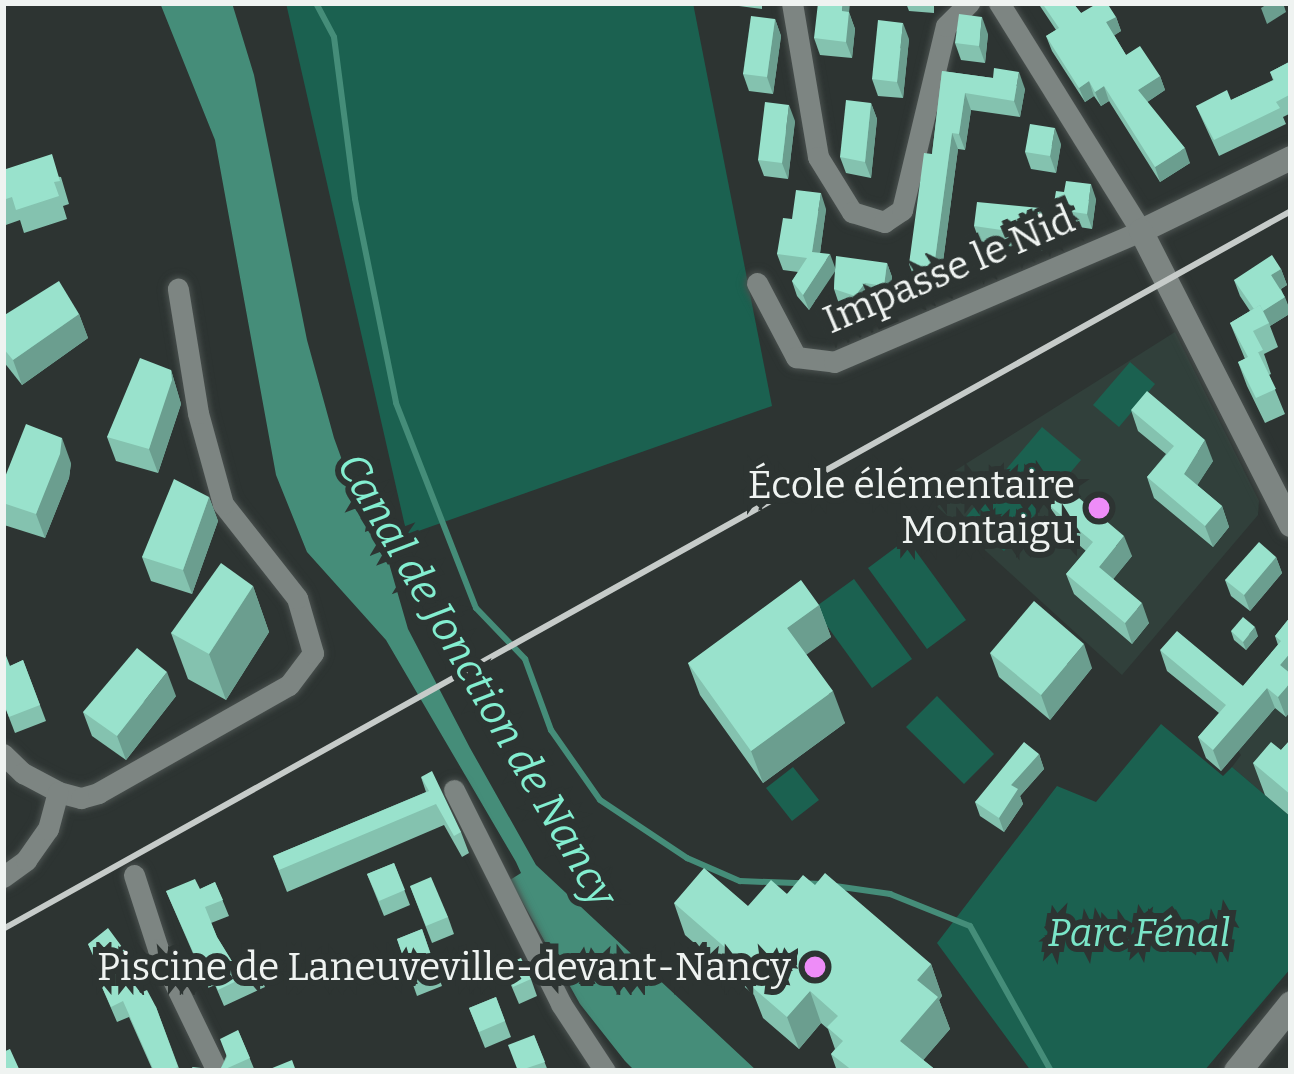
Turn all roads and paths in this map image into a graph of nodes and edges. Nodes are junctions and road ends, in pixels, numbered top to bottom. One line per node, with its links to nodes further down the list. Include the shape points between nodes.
1 (792, 3): 2 (street, via 818,157 852,212 884,222 902,210 946,26)
2 (970, 3)
3 (999, 3): 5 (street)
4 (1291, 158): 5 (street)
5 (1141, 231): 6 (street, Impasse le Nid, via 834,362 796,358); 8 (street)
6 (757, 283)
7 (178, 289): 11 (street, via 223,504 297,598 313,653 290,685 98,793)
8 (1291, 525)
9 (3, 754): 11 (street)
10 (454, 790): 16 (street, via 554,989)
11 (63, 794): 13 (street, via 26,860)
12 (134, 875): 15 (street, via 158,949)
13 (3, 877)
14 (1291, 1004): 17 (main road)
15 (217, 1071)
16 (605, 1071)
17 (1237, 1071)

